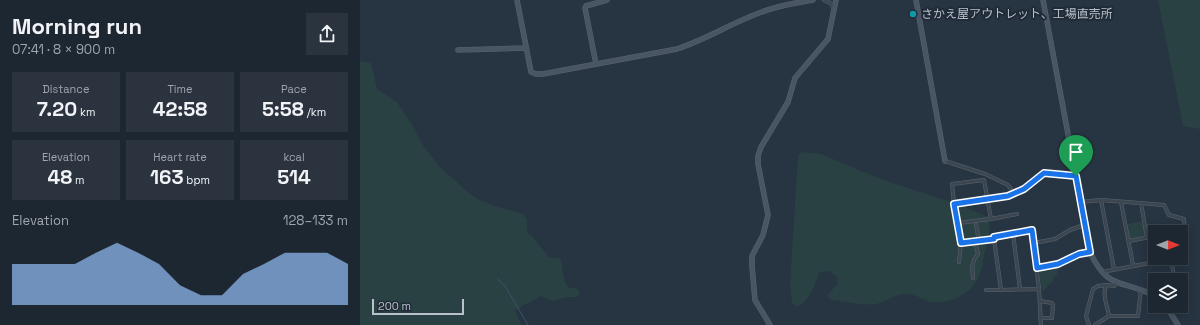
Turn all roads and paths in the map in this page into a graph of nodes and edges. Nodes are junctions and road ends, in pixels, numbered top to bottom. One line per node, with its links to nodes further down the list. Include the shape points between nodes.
1 (517, 0): 11 (street)
2 (607, 0): 13 (street, via 585,8)
3 (776, 0): 9 (street)
4 (813, 0): 9 (street)
5 (824, 0): 10 (street, via 832,4)
6 (836, 0): 10 (street)
7 (916, 0): 14 (street)
8 (1043, 0): 15 (street)
9 (778, 7): 13 (street, via 761,12 691,45)
10 (834, 15): 56 (street, via 828,39 795,78 788,102 758,156 768,215 763,235 752,256 752,266 755,300)
11 (526, 48): 12 (street); 13 (street, via 531,72 536,74)
12 (458, 50)
13 (596, 64)
14 (945, 161): 16 (street, via 985,174 1008,185)
15 (1076, 176): 16 (street, via 1044,173 1024,189); 19 (street)
16 (1014, 193): 17 (street)
17 (988, 199): 22 (street); 22 (street, via 984,180 952,184); 24 (street)
18 (1101, 200): 19 (street); 20 (street); 41 (street)
19 (1080, 202): 27 (street)
20 (1121, 202): 21 (street); 33 (street)
21 (1141, 203): 28 (street, via 1164,205 1169,215 1184,219); 30 (street)
22 (954, 204): 25 (street)
23 (1017, 214): 24 (street)
24 (991, 218): 25 (street)
25 (958, 223): 34 (street)
26 (976, 225): 32 (street)
27 (1084, 225): 35 (street, via 1055,239); 36 (street)
28 (1184, 225)
29 (1013, 233): 31 (street); 35 (street, via 1032,230); 46 (street)
30 (1147, 238): 33 (street)
31 (994, 239): 32 (street); 49 (street)
32 (977, 241): 34 (street); 43 (street, via 978,254 973,260)
33 (1129, 241): 39 (street)
34 (961, 243): 37 (street)
35 (1034, 243): 40 (street)
36 (1090, 252): 40 (street, via 1058,264); 42 (street)
37 (959, 262)
38 (1148, 262): 39 (street)
39 (1133, 265): 41 (street)
40 (1037, 268): 47 (street)
41 (1114, 269): 42 (street)
42 (1101, 272): 44 (street)
43 (973, 278)
44 (1116, 283): 45 (street, via 1114,286); 50 (street)
45 (1107, 286): 54 (street, via 1105,298); 58 (street, via 1093,289 1086,316)
46 (1020, 289): 47 (street); 49 (street)
47 (1039, 289): 52 (street)
48 (986, 290): 49 (street)
49 (1001, 290)
50 (1141, 290): 51 (street); 54 (street, via 1138,316)
51 (1147, 292)
52 (1040, 301): 55 (street); 55 (street, via 1053,305 1052,318)
53 (1170, 313): 60 (street)
54 (1109, 316): 59 (street)
55 (1040, 318): 57 (street)
56 (770, 325)
57 (1041, 325)
58 (1089, 325)
59 (1095, 325)
60 (1178, 325)

